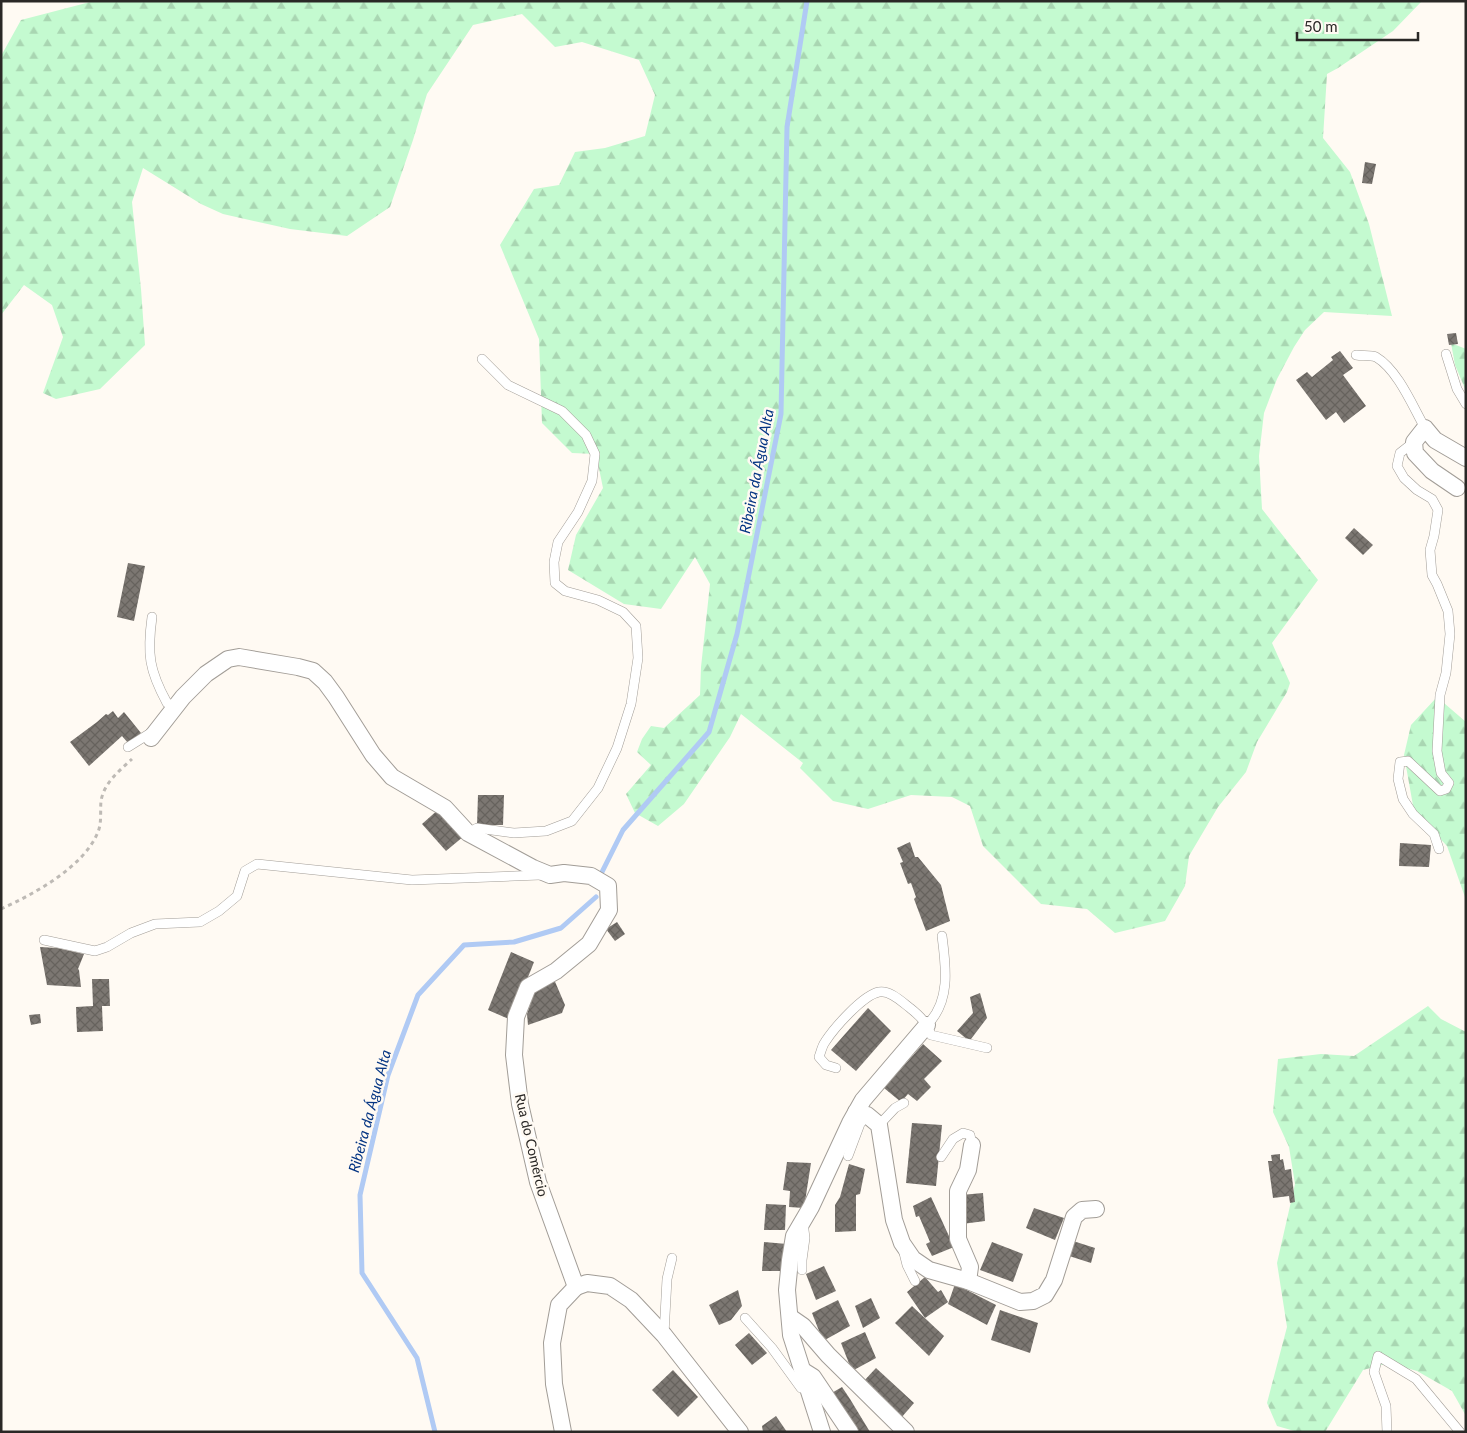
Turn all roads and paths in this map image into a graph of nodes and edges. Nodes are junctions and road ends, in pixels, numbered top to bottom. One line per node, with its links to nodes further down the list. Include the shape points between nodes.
1 (1446, 354): 4 (lane, via 1457,389)
2 (1356, 355): 5 (lane, via 1375,356 1390,370 1399,380)
3 (482, 359): 14 (lane, via 508,386 562,411 586,435 595,454 592,481 578,512 558,542 554,562 555,583 565,591 598,600 624,612 636,626 638,658 631,704 617,748 598,788 572,821 546,831 477,828)
4 (1466, 404)
5 (1425, 428): 6 (street); 7 (street, via 1435,440)
6 (1414, 442): 8 (street, via 1415,453 1432,471); 15 (lane, via 1400,454 1396,466 1417,490 1432,499 1438,510 1430,550 1432,575 1448,611 1450,634 1440,695 1437,751 1441,773 1448,783 1440,791 1408,761 1400,762 1398,779 1403,798 1413,814 1434,834)
7 (1466, 458)
8 (1461, 490)
9 (152, 617): 10 (lane, via 148,643 151,667 167,702)
10 (177, 706): 11 (street); 14 (street, via 206,674 228,659 239,657 313,671 330,689 392,777 445,808)
11 (155, 733): 12 (lane)
12 (128, 747)
13 (133, 758): 17 (path, via 107,784 101,801 99,830 91,844 60,876)
14 (468, 833): 16 (street)
15 (1439, 849)
16 (550, 875): 19 (lane, via 412,880 257,864 245,871 237,896 200,922 155,924 95,951); 35 (street, Rua do Comércio, via 591,876 608,886 609,910 589,944 556,971 528,987 516,1017 514,1055 520,1104 538,1182)
17 (1, 909)
18 (942, 936): 20 (lane, via 946,970 944,993 937,1015)
19 (44, 940)
20 (928, 1025): 21 (lane, via 931,1035); 22 (lane, via 891,994 880,992 866,999 825,1042 819,1056 826,1065); 24 (street, via 863,1100)
21 (987, 1048)
22 (836, 1068)
23 (904, 1103): 24 (lane)
24 (867, 1118): 26 (lane, via 860,1124); 29 (street, via 820,1184); 30 (street)
25 (972, 1146): 27 (lane, via 970,1135 963,1133 954,1139); 34 (street, via 968,1170 958,1191 958,1239 970,1267)
26 (848, 1156)
27 (941, 1157)
28 (1096, 1209): 34 (street, via 1082,1210 1074,1217 1054,1280 1045,1295 1033,1301 1020,1302)
29 (803, 1222): 32 (lane); 36 (street, via 794,1236 790,1260 787,1290)
30 (902, 1243): 33 (lane, via 907,1265); 34 (street, via 913,1259 929,1270)
31 (672, 1258): 38 (lane, via 667,1279)
32 (802, 1270)
33 (916, 1281)
34 (968, 1281)
35 (576, 1287): 38 (street, via 587,1283 610,1286 630,1300); 41 (street, via 559,1305 552,1343 554,1384)
36 (790, 1317): 39 (street, via 791,1335); 45 (street, via 803,1326)
37 (745, 1318): 40 (lane, via 801,1388)
38 (664, 1335): 42 (street)
39 (804, 1371): 40 (street); 44 (street, via 814,1377)
40 (809, 1389): 43 (street)
41 (563, 1432)
42 (740, 1432)
43 (822, 1432)
44 (850, 1432)
45 (906, 1432)
46 (1387, 1432): 47 (lane, via 1386,1406 1374,1372 1378,1356 1416,1379)
47 (1460, 1432)

